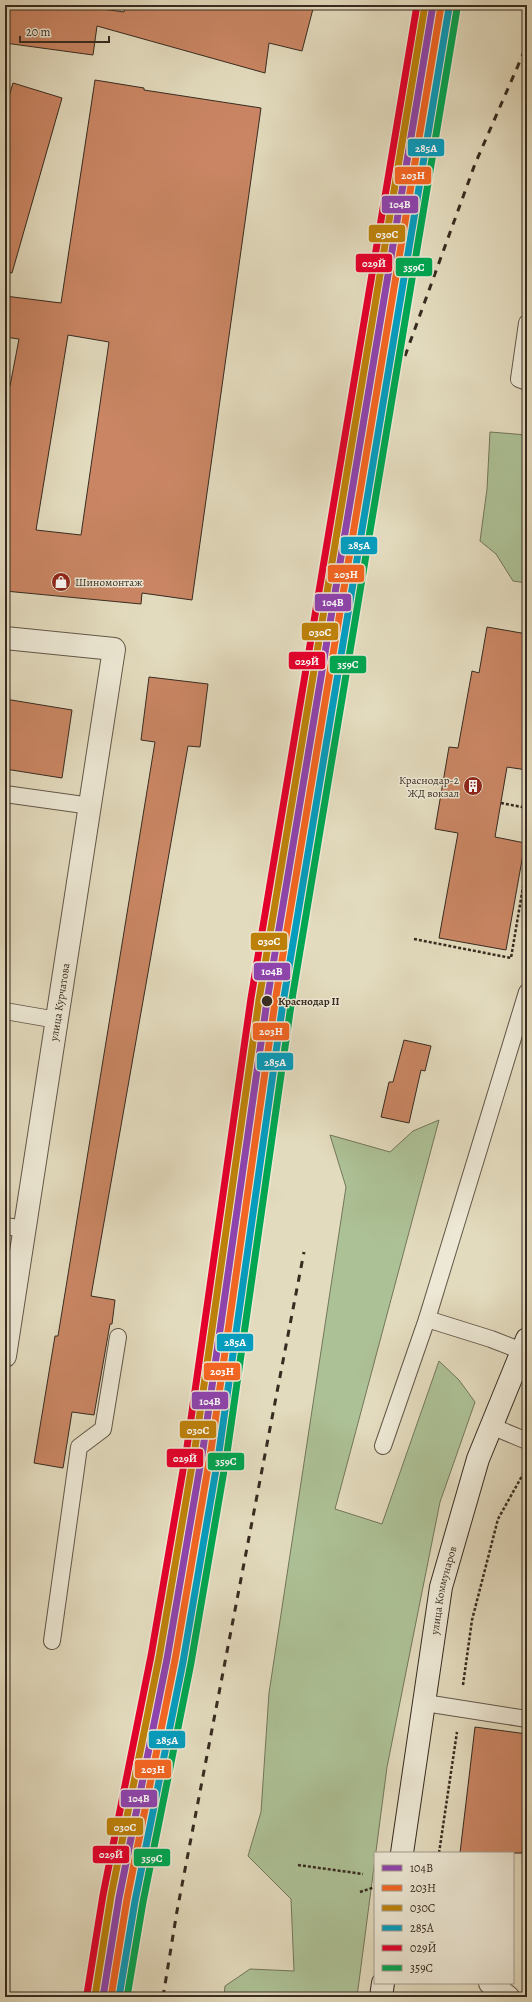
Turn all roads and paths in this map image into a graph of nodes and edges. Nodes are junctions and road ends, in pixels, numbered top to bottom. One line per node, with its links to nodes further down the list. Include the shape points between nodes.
1 (527, 323): 2 (lane, via 519,379)
2 (527, 382)
3 (5, 638): 6 (street, улица Курчатова, via 114,649)
4 (5, 794): 6 (lane)
5 (501, 803): 7 (path)
6 (91, 806): 12 (street, улица Курчатова)
7 (527, 808)
8 (527, 864): 9 (path, via 511,958)
9 (414, 939)
10 (527, 992): 14 (lane)
11 (5, 1011): 12 (lane)
12 (57, 1020): 13 (street, улица Курчатова)
13 (15, 1228): 17 (street, улица Курчатова)
14 (426, 1319): 16 (lane, via 492,1339); 20 (lane)
15 (118, 1337): 22 (lane, via 103,1429 79,1447)
16 (524, 1345): 18 (street, улица Коммунаров)
17 (5, 1356)
18 (491, 1426): 19 (lane); 23 (street, улица Коммунаров, via 478,1460 441,1587)
19 (527, 1441)
20 (383, 1446)
21 (527, 1467): 24 (path, via 498,1519 472,1620)
22 (52, 1640)
23 (425, 1703): 24 (lane); 26 (street, улица Коммунаров)
24 (460, 1708): 25 (lane); 27 (path)
25 (527, 1719)
26 (402, 1852)
27 (439, 1852)
28 (298, 1865): 29 (path)
29 (363, 1874)
30 (374, 1887): 31 (path)
31 (360, 1892)
32 (383, 1984): 34 (street)
33 (491, 1984): 35 (street)
34 (381, 1997)
35 (508, 1997)

